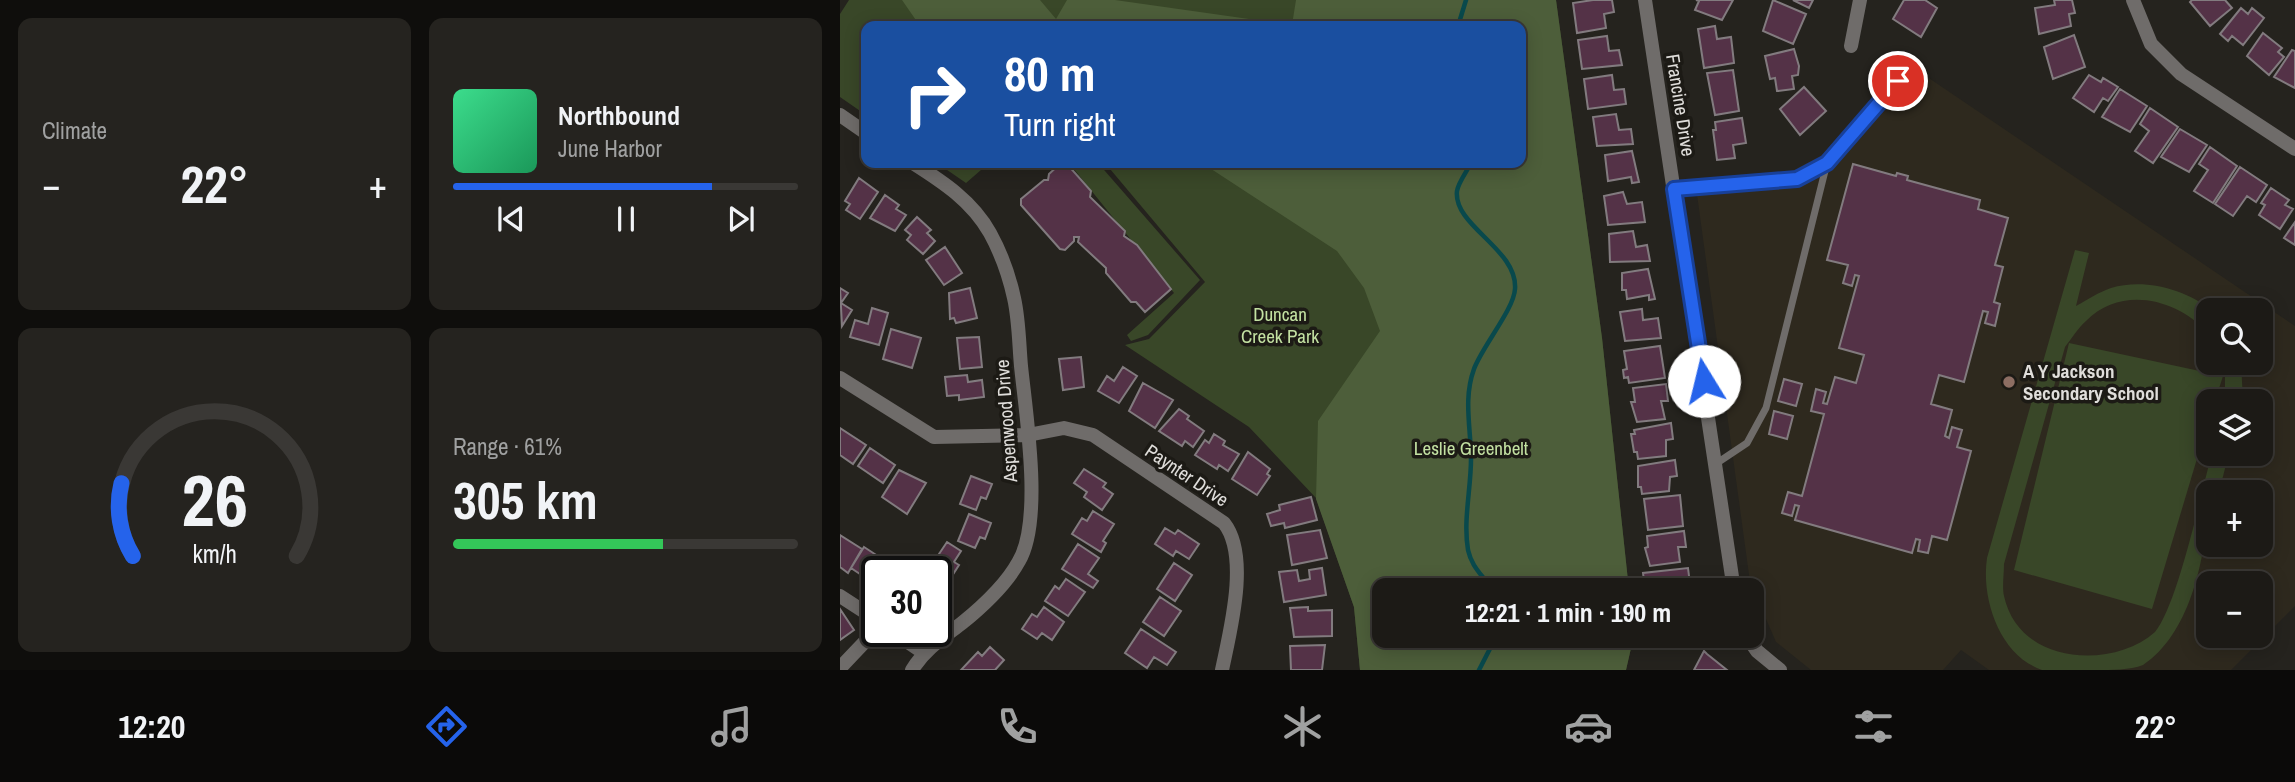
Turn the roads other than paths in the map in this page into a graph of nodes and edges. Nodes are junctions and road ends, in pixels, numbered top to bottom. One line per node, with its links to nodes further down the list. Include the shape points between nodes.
1 (1645, 0): 11 (street, Francine Drive)
2 (1860, 0): 4 (street)
3 (2133, 0): 8 (street, via 2151,44 2181,74)
4 (1851, 46)
5 (1911, 66): 9 (lane)
6 (840, 115): 7 (street)
7 (861, 130)
8 (2295, 149)
9 (1827, 163): 11 (lane, via 1797,179); 14 (lane, via 1766,408 1747,443)
10 (921, 168): 13 (street, Aspenwood Drive, via 974,209 1004,263 1015,300)
11 (1674, 189): 14 (street, Francine Drive)
12 (840, 378): 13 (street, Paynter Drive, via 934,437)
13 (1028, 435): 21 (street, Aspenwood Drive, via 1031,507 1021,559 989,599); 24 (street, Paynter Drive, via 1064,428 1093,435 1224,523 1233,534 1236,550 1233,623)
14 (1717, 463): 15 (street, Francine Drive)
15 (1732, 578)
16 (840, 596): 17 (street)
17 (861, 610)
18 (861, 645): 22 (street)
19 (915, 647): 21 (street)
20 (1755, 648): 25 (street)
21 (924, 653): 23 (street, Aspenwood Drive)
22 (840, 667)
23 (912, 670)
24 (1222, 670)
25 (1780, 670)

